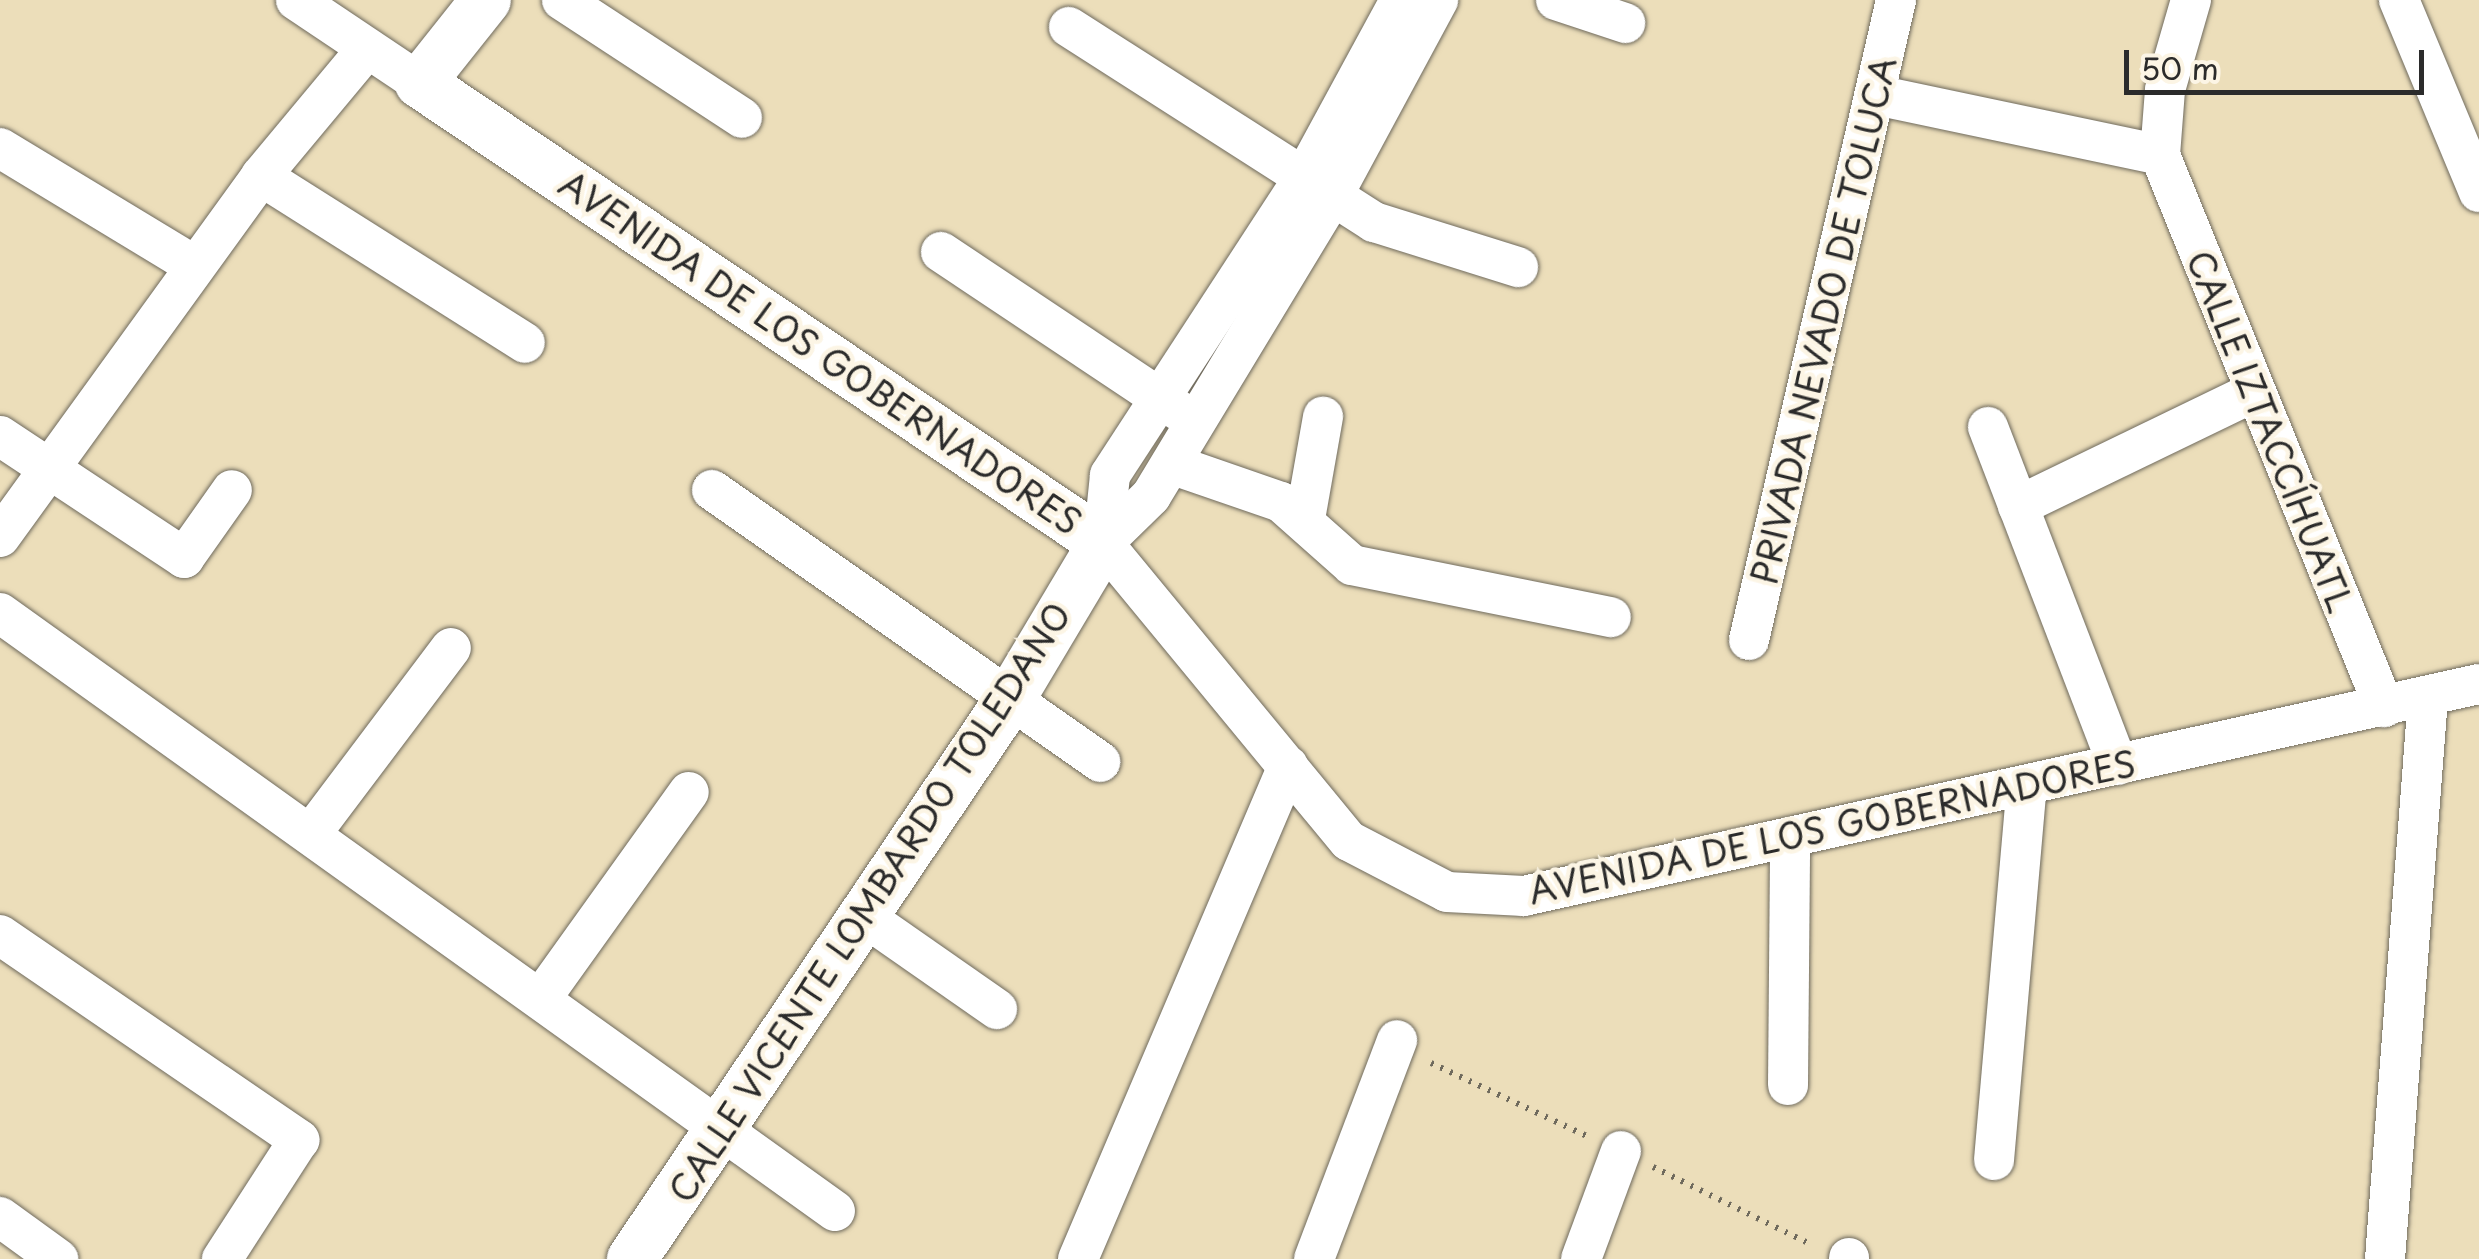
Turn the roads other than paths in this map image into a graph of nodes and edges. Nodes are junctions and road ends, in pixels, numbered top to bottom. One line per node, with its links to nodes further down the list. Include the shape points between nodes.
1 (296, 0): 12 (street, AVENIDA DE LOS GOBERNADORES)
2 (486, 0): 13 (street)
3 (562, 0): 15 (street)
4 (1400, 0): 19 (street, CALLE VICENTE LOMBARDO TOLEDANO)
5 (1438, 0): 19 (street, CALLE VICENTE LOMBARDO TOLEDANO)
6 (1556, 0): 10 (street)
7 (1896, 0): 14 (street, PRIVADA NEVADO DE TOLUCA)
8 (2190, 0): 17 (street, via 2165,90)
9 (2400, 0): 20 (street)
10 (1626, 23)
11 (1069, 27): 19 (street)
12 (368, 49): 13 (street, AVENIDA DE LOS GOBERNADORES); 18 (street)
13 (420, 83): 38 (street, AVENIDA DE LOS GOBERNADORES)
14 (1876, 95): 17 (street); 41 (street, PRIVADA NEVADO DE TOLUCA)
15 (742, 118)
16 (0, 148): 22 (street)
17 (2160, 155): 25 (street, CALLE IZTACCÍHUATL)
18 (261, 176): 22 (street); 24 (street)
19 (1317, 189): 23 (street, via 1374,222); 26 (street, CALLE VICENTE LOMBARDO TOLEDANO); 28 (street, CALLE VICENTE LOMBARDO TOLEDANO)
20 (2479, 192)
21 (942, 252): 26 (street)
22 (195, 266): 32 (street)
23 (1518, 267)
24 (525, 343)
25 (2254, 392): 35 (street); 46 (street, CALLE IZTACCÍHUATL)
26 (1158, 398): 28 (street); 38 (street, CALLE VICENTE LOMBARDO TOLEDANO, via 1110,476)
27 (1323, 417): 36 (street)
28 (1195, 420): 31 (street, CALLE VICENTE LOMBARDO TOLEDANO)
29 (1988, 427): 35 (street)
30 (0, 436): 32 (street)
31 (1171, 464): 36 (street); 38 (street, CALLE VICENTE LOMBARDO TOLEDANO)
32 (48, 471): 33 (street, via 184,558); 37 (street)
33 (232, 490)
34 (712, 490): 45 (street)
35 (2018, 506): 48 (street)
36 (1306, 519): 40 (street, via 1352,566)
37 (0, 537)
38 (1103, 543): 45 (street, CALLE VICENTE LOMBARDO TOLEDANO); 49 (street, AVENIDA DE LOS GOBERNADORES)
39 (0, 612): 52 (street)
40 (1611, 617)
41 (1749, 640)
42 (450, 648): 52 (street)
43 (2479, 684): 44 (street, AVENIDA DE LOS GOBERNADORES)
44 (2428, 697): 46 (street, AVENIDA DE LOS GOBERNADORES); 71 (street)
45 (1010, 699): 47 (street); 54 (street, CALLE VICENTE LOMBARDO TOLEDANO)
46 (2384, 707): 48 (street, AVENIDA DE LOS GOBERNADORES)
47 (1100, 762)
48 (2118, 765): 50 (street, AVENIDA DE LOS GOBERNADORES)
49 (1288, 766): 53 (street, AVENIDA DE LOS GOBERNADORES, via 1349,840 1448,892 1524,896); 68 (street)
50 (2027, 786): 53 (street, AVENIDA DE LOS GOBERNADORES); 62 (street)
51 (690, 792): 56 (street)
52 (312, 832): 56 (street)
53 (1790, 837): 59 (street)
54 (865, 918): 57 (street); 60 (street, CALLE VICENTE LOMBARDO TOLEDANO)
55 (0, 935): 66 (street, via 299,1140)
56 (542, 997): 60 (street)
57 (997, 1009)
58 (1397, 1040): 69 (street)
59 (1788, 1085)
60 (723, 1130): 63 (street); 67 (street, CALLE VICENTE LOMBARDO TOLEDANO)
61 (1621, 1151): 70 (street)
62 (1994, 1160)
63 (834, 1211)
64 (0, 1217): 65 (street)
65 (58, 1259)
66 (222, 1259)
67 (632, 1259)
68 (1078, 1259)
69 (1314, 1259)
70 (1581, 1259)
71 (2385, 1259)

